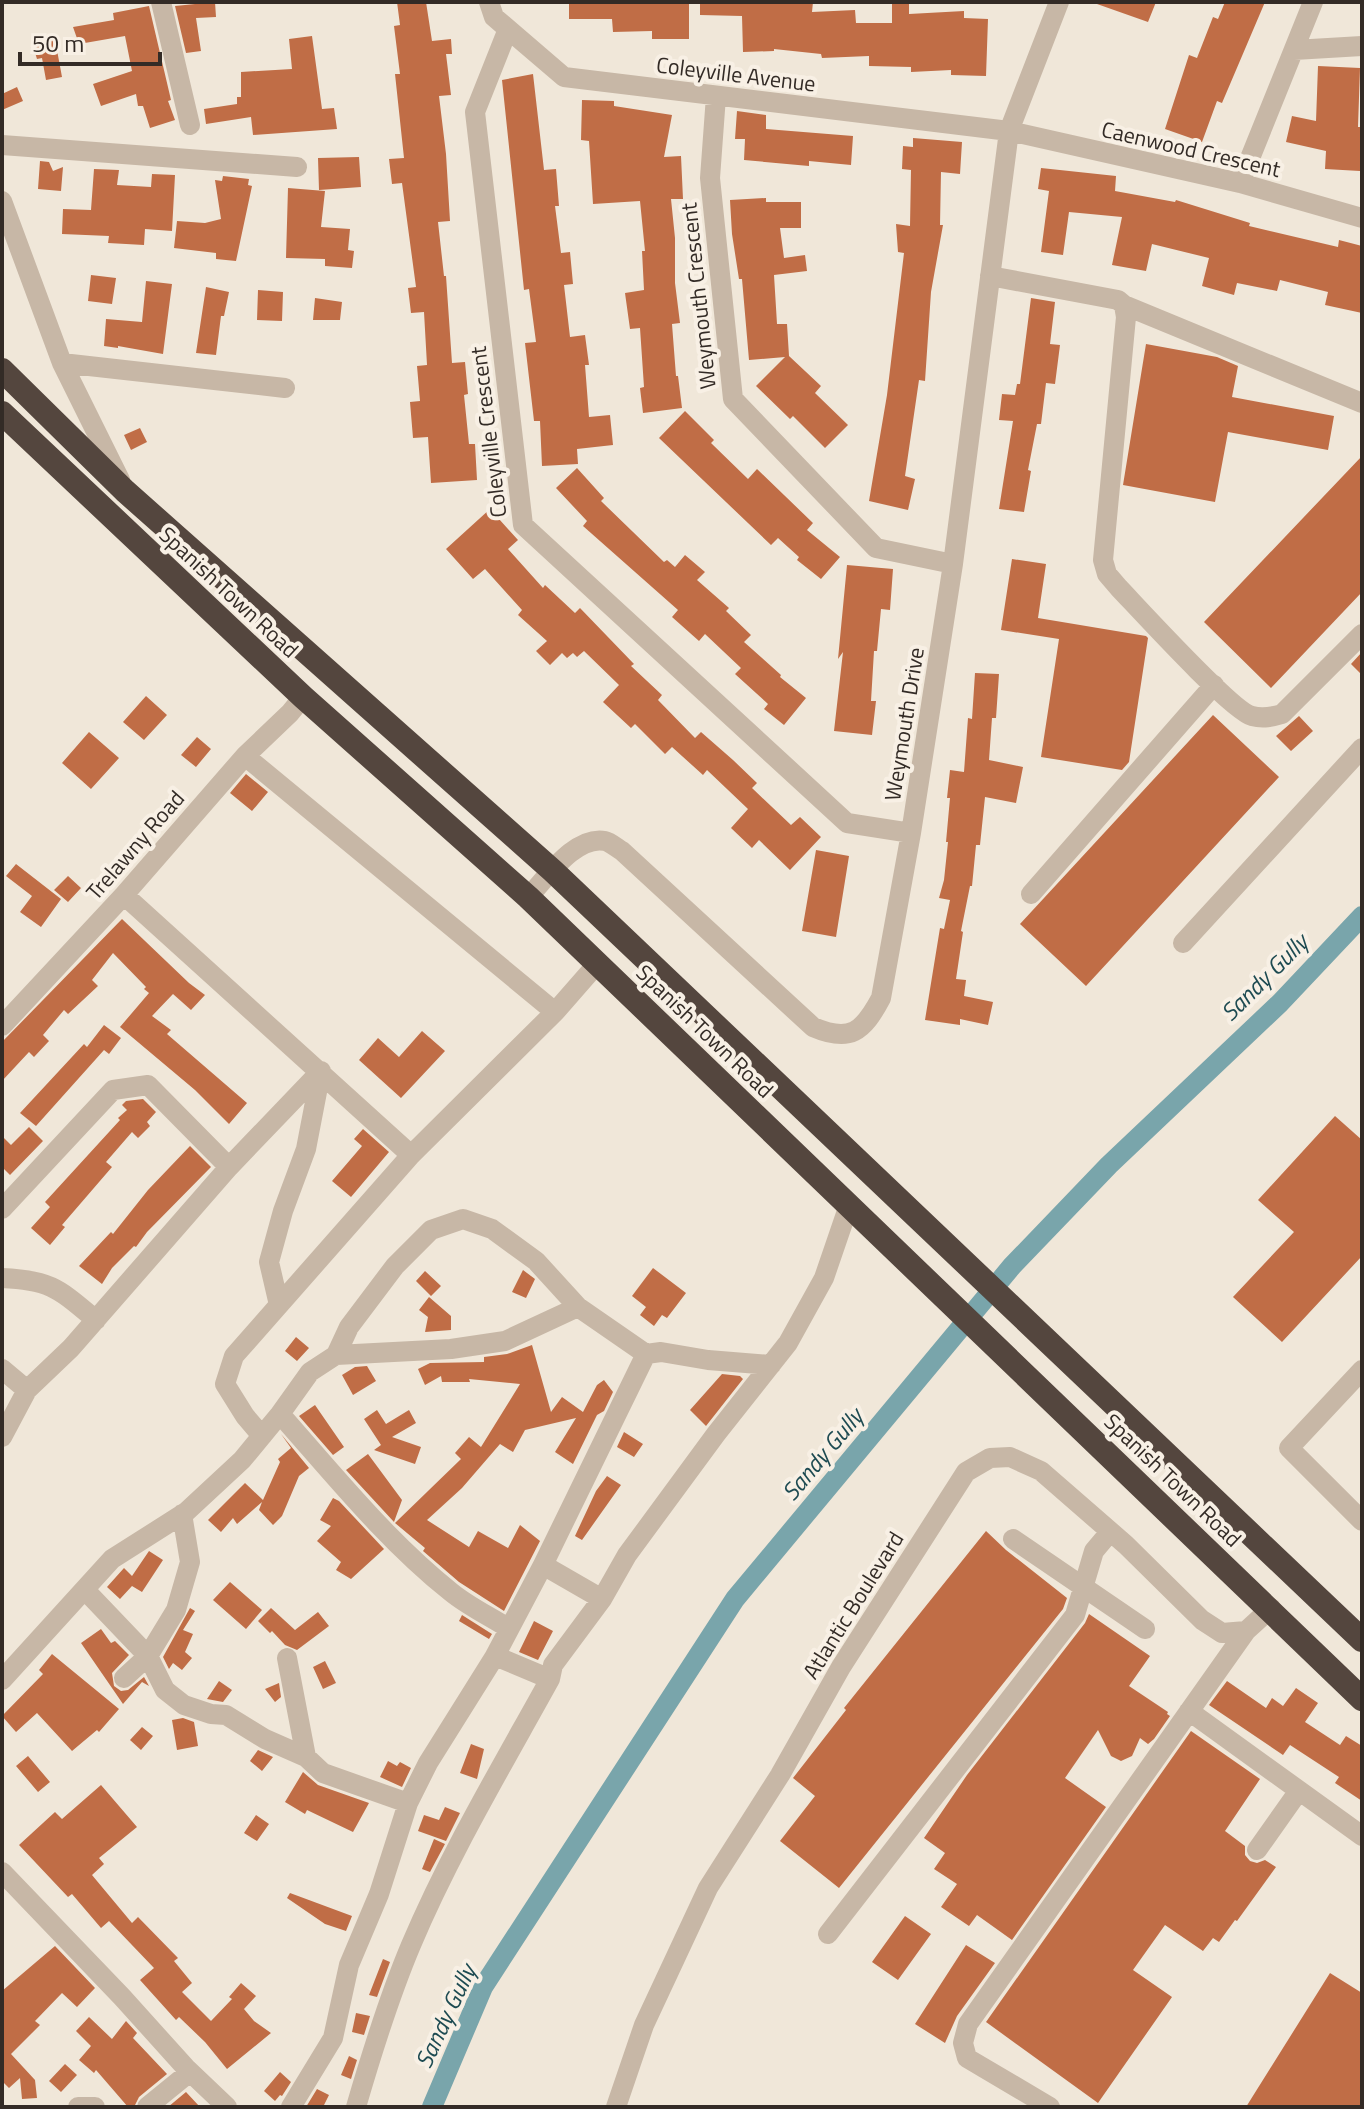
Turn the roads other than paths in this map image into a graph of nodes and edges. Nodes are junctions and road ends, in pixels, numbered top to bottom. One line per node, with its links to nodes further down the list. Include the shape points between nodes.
1 (161, 2): 9 (street)
2 (489, 2): 5 (street, Coleyville Avenue, via 494,17)
3 (1059, 2): 10 (street, Weymouth Drive)
4 (1313, 2): 7 (street)
5 (508, 29): 8 (street, Coleyville Avenue, via 564,77); 30 (street, Coleyville Crescent, via 475,112 523,525 847,823)
6 (1362, 46): 7 (street)
7 (1294, 50): 13 (street)
8 (716, 96): 10 (street, Coleyville Avenue); 24 (street, Weymouth Crescent, via 710,178 733,399 876,548)
9 (190, 125)
10 (1009, 131): 13 (street, Caenwood Crescent); 16 (street, Weymouth Drive)
11 (2, 145): 12 (street)
12 (297, 167)
13 (1240, 183): 15 (street, Caenwood Crescent)
14 (2, 201): 18 (street)
15 (1362, 218)
16 (990, 276): 17 (street); 24 (street, Weymouth Drive)
17 (1124, 305): 21 (street); 26 (street, via 1103,560 1119,588)
18 (62, 363): 20 (street); 23 (street)
19 (2, 370): 23 (highway, Spanish Town Road)
20 (285, 388)
21 (1362, 403)
22 (2, 413): 27 (highway, Spanish Town Road)
23 (125, 491): 31 (highway, Spanish Town Road)
24 (953, 564): 30 (street, Weymouth Drive)
25 (1362, 634): 26 (street, via 1282,714 1249,716)
26 (1214, 685): 32 (street)
27 (303, 697): 29 (street, Trelawny Road); 34 (highway, Spanish Town Road)
28 (1362, 748): 35 (street)
29 (245, 756): 33 (street, Trelawny Road); 37 (street)
30 (911, 833): 31 (street, Weymouth Drive, via 881,998 870,1020 852,1033 833,1035 813,1027 605,841 569,852)
31 (553, 871): 34 (street, Weymouth Drive); 70 (highway, Spanish Town Road)
32 (1031, 894)
33 (124, 895): 38 (street, Trelawny Road); 39 (street)
34 (528, 897): 36 (highway, Spanish Town Road)
35 (1183, 943)
36 (597, 964): 37 (street); 42 (highway, Spanish Town Road)
37 (555, 1012): 40 (street)
38 (2, 1026)
39 (321, 1071): 40 (street); 41 (street); 45 (street, via 306,1149 269,1262)
40 (411, 1155): 45 (street)
41 (229, 1167): 43 (street, via 148,1085 113,1090); 47 (street)
42 (849, 1205): 50 (street, via 824,1278); 66 (highway, Spanish Town Road)
43 (2, 1209)
44 (2, 1278): 47 (street, via 37,1280 64,1293)
45 (279, 1305): 56 (street, via 234,1356 225,1384)
46 (578, 1307): 48 (street); 49 (street, via 505,1341); 49 (street, via 536,1261 492,1229 463,1219 431,1230 395,1266 349,1327)
47 (96, 1320): 53 (street)
48 (646, 1354): 50 (street); 62 (street)
49 (336, 1355): 55 (street, via 310,1372)
50 (771, 1365): 65 (street, via 627,1555)
51 (2, 1369): 53 (street)
52 (1362, 1370): 59 (street, via 1289,1448)
53 (27, 1390): 54 (street); 57 (street)
54 (2, 1413)
55 (280, 1414): 56 (street); 67 (street, via 414,1560 452,1593)
56 (262, 1436): 58 (street)
57 (2, 1437)
58 (182, 1514): 64 (street, via 112,1559); 71 (street, via 190,1562 176,1610)
59 (1362, 1521)
60 (1110, 1532): 63 (street, via 1094,1551); 69 (street, Atlantic Boulevard, via 1202,1620 1222,1633); 93 (street, Atlantic Boulevard, via 1041,1471 1010,1457 990,1458 966,1472 708,1888 644,2025)
61 (1013, 1539): 63 (street)
62 (543, 1565): 65 (street); 67 (street)
63 (1083, 1585): 68 (street); 85 (street, via 1075,1615)
64 (85, 1590): 71 (street); 76 (street)
65 (602, 1599): 75 (street, via 553,1665)
66 (1271, 1608): 69 (street); 77 (highway, Spanish Town Road)
67 (508, 1628): 72 (street)
68 (1145, 1629)
69 (1246, 1631): 78 (street)
70 (1362, 1640)
71 (148, 1656): 74 (street); 79 (street, via 165,1690 184,1705 226,1715)
72 (495, 1656): 75 (street); 81 (street)
73 (287, 1658): 79 (street)
74 (124, 1678)
75 (550, 1679): 92 (street, via 468,1827 411,1945)
76 (2, 1680)
77 (1362, 1699)
78 (1189, 1711): 80 (street); 94 (street, via 968,2024 963,2043 967,2058)
79 (306, 1757): 81 (street, via 323,1773)
80 (1298, 1792): 82 (street); 83 (street)
81 (408, 1803): 91 (street, via 349,1965 333,2038)
82 (1362, 1836)
83 (1257, 1850)
84 (2, 1872): 86 (street)
85 (828, 1934)
86 (190, 2072): 89 (street); 90 (street)
87 (78, 2107): 88 (street)
88 (95, 2107)
89 (147, 2107)
90 (227, 2107)
91 (291, 2107)
92 (356, 2107)
93 (616, 2107)
94 (1050, 2107)

